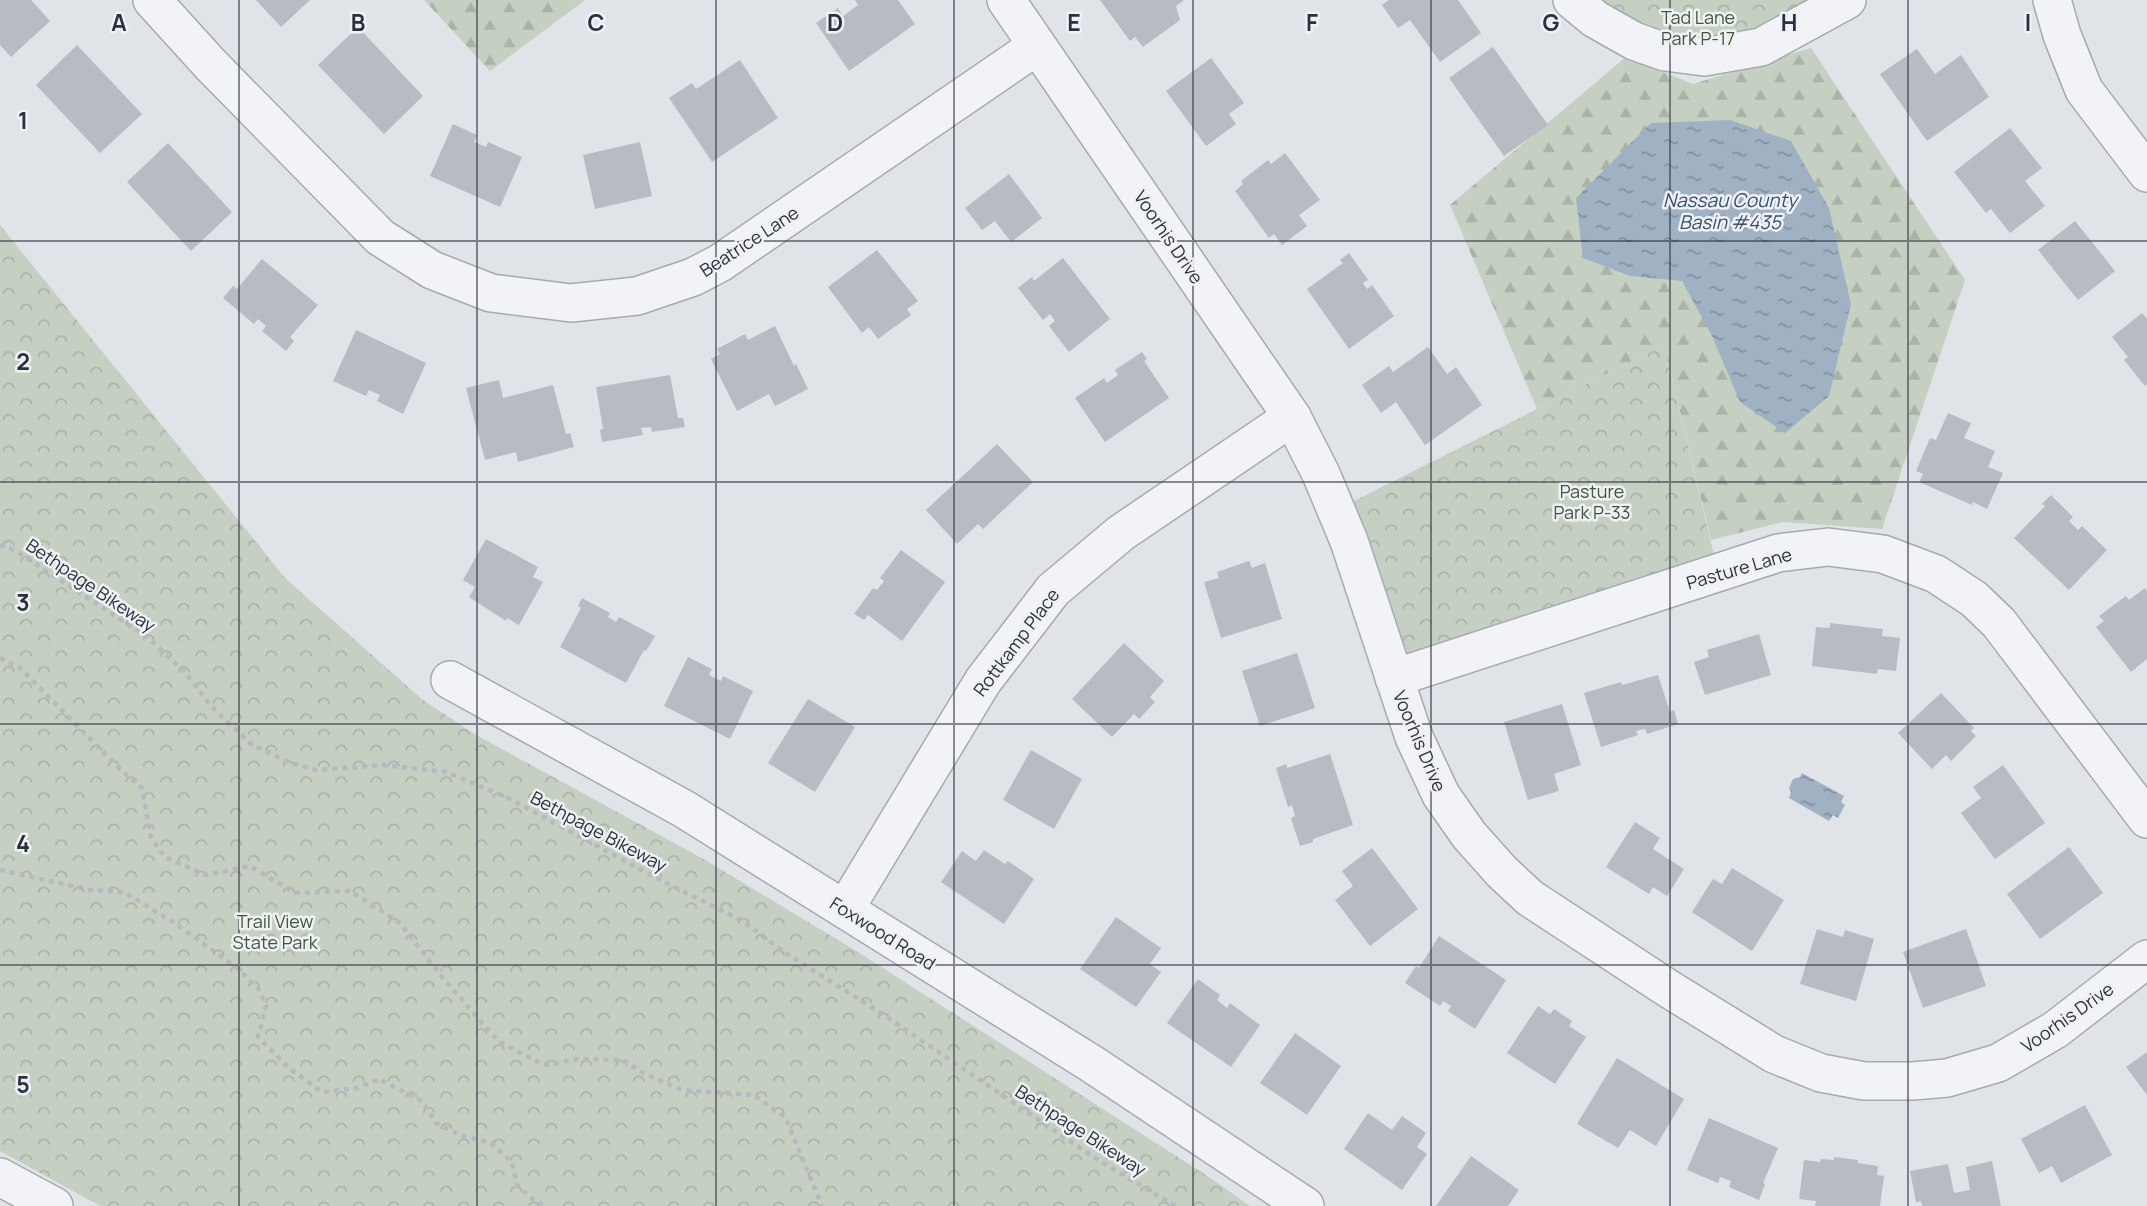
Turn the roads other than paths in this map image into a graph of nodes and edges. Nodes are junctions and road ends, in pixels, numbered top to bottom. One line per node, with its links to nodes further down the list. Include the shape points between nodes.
1 (152, 0): 6 (street, Beatrice Lane, via 380,237 432,270 491,293 571,303 637,296 693,278)
2 (1006, 0): 6 (street, Voorhis Drive)
3 (1572, 0): 4 (street, via 1634,41 1665,52 1704,57 1760,47)
4 (1847, 0)
5 (2052, 0): 7 (street, via 2084,90)
6 (1037, 46): 8 (street, Voorhis Drive)
7 (2145, 167)
8 (1292, 417): 9 (street, Voorhis Drive, via 1349,541); 12 (street, Rottkamp Place, via 1121,533 1053,590 983,681)
9 (1394, 678): 11 (street, Pasture Lane, via 1778,553 1828,547 1882,554 1936,574 1974,599 1999,623); 13 (street, Voorhis Drive, via 1441,795 1469,835 1530,898 1774,1054 1821,1073 1864,1081 1913,1081 1947,1078 1998,1063 2055,1030)
10 (450, 680): 12 (street, Foxwood Road, via 684,809)
11 (2147, 819)
12 (845, 909): 16 (street, Foxwood Road, via 1092,1064)
13 (2147, 959)
14 (0, 1177): 15 (street)
15 (54, 1206)
16 (1305, 1206)

